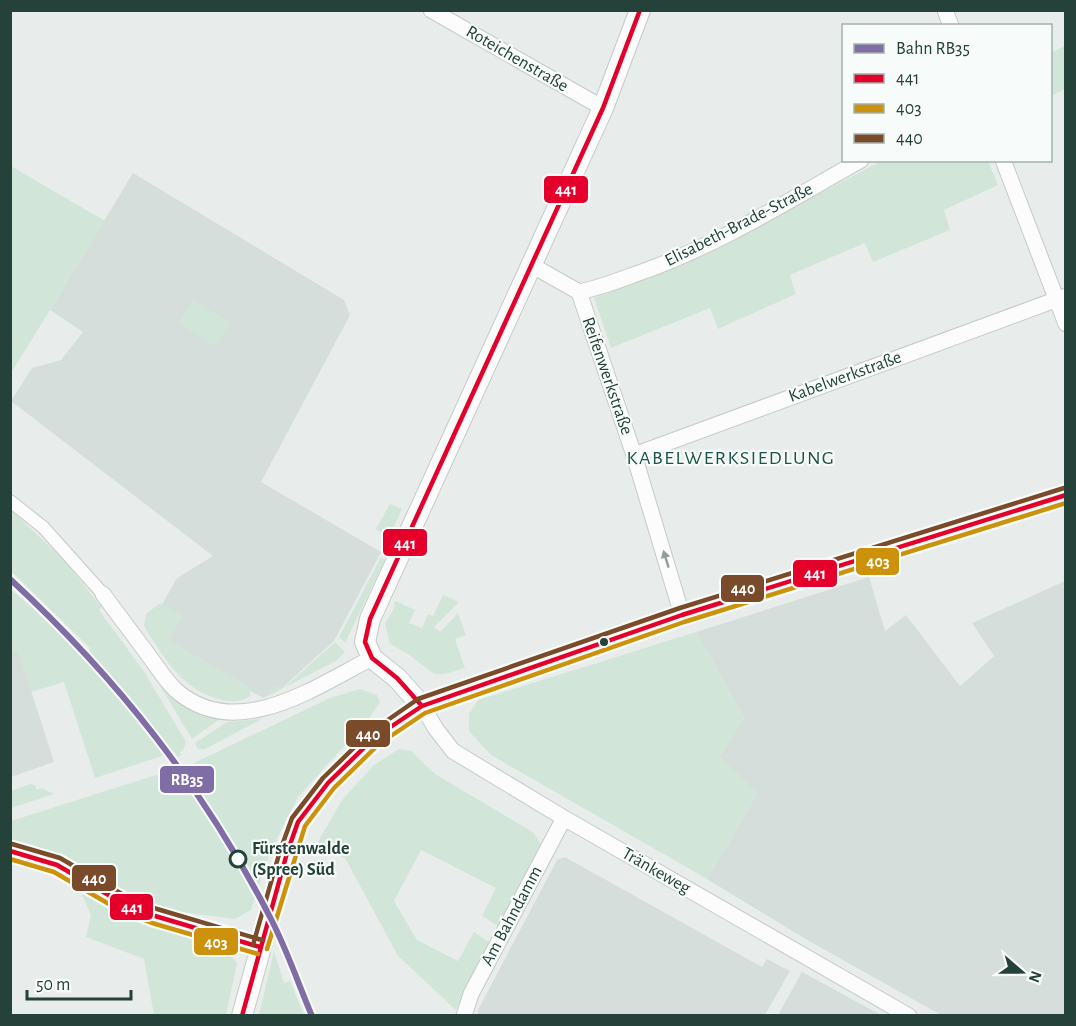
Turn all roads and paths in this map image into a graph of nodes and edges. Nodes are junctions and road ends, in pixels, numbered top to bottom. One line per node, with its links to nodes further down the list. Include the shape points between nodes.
1 (431, 10): 3 (street, Roteichenstraße)
2 (640, 10): 3 (street)
3 (603, 108): 6 (street)
4 (857, 162): 7 (street, Elisabeth-Brade-Straße, via 727,235 663,265)
5 (1004, 162): 8 (street)
6 (533, 266): 7 (street, Reifenwerkstraße); 15 (street, via 372,614 365,642)
7 (579, 292): 10 (street, Reifenwerkstraße)
8 (1061, 297): 9 (street); 10 (street, Kabelwerkstraße)
9 (1065, 324)
10 (634, 455): 14 (street, Reifenwerkstraße, one-way to 10)
11 (1065, 495): 14 (street)
12 (10, 501): 13 (street, via 43,528)
13 (103, 594): 15 (street, via 178,692 220,712 254,712 289,700)
14 (682, 615): 16 (street)
15 (372, 658): 16 (street)
16 (422, 705): 17 (street, Tränkeweg, via 453,751); 19 (street, via 374,738 328,783 298,822)
17 (564, 818): 21 (street, Am Bahndamm, via 471,994); 22 (street, Tränkeweg)
18 (10, 851): 19 (street, via 57,865 124,904 155,916)
19 (260, 947): 20 (street)
20 (242, 1016)
21 (464, 1016)
22 (909, 1016)

